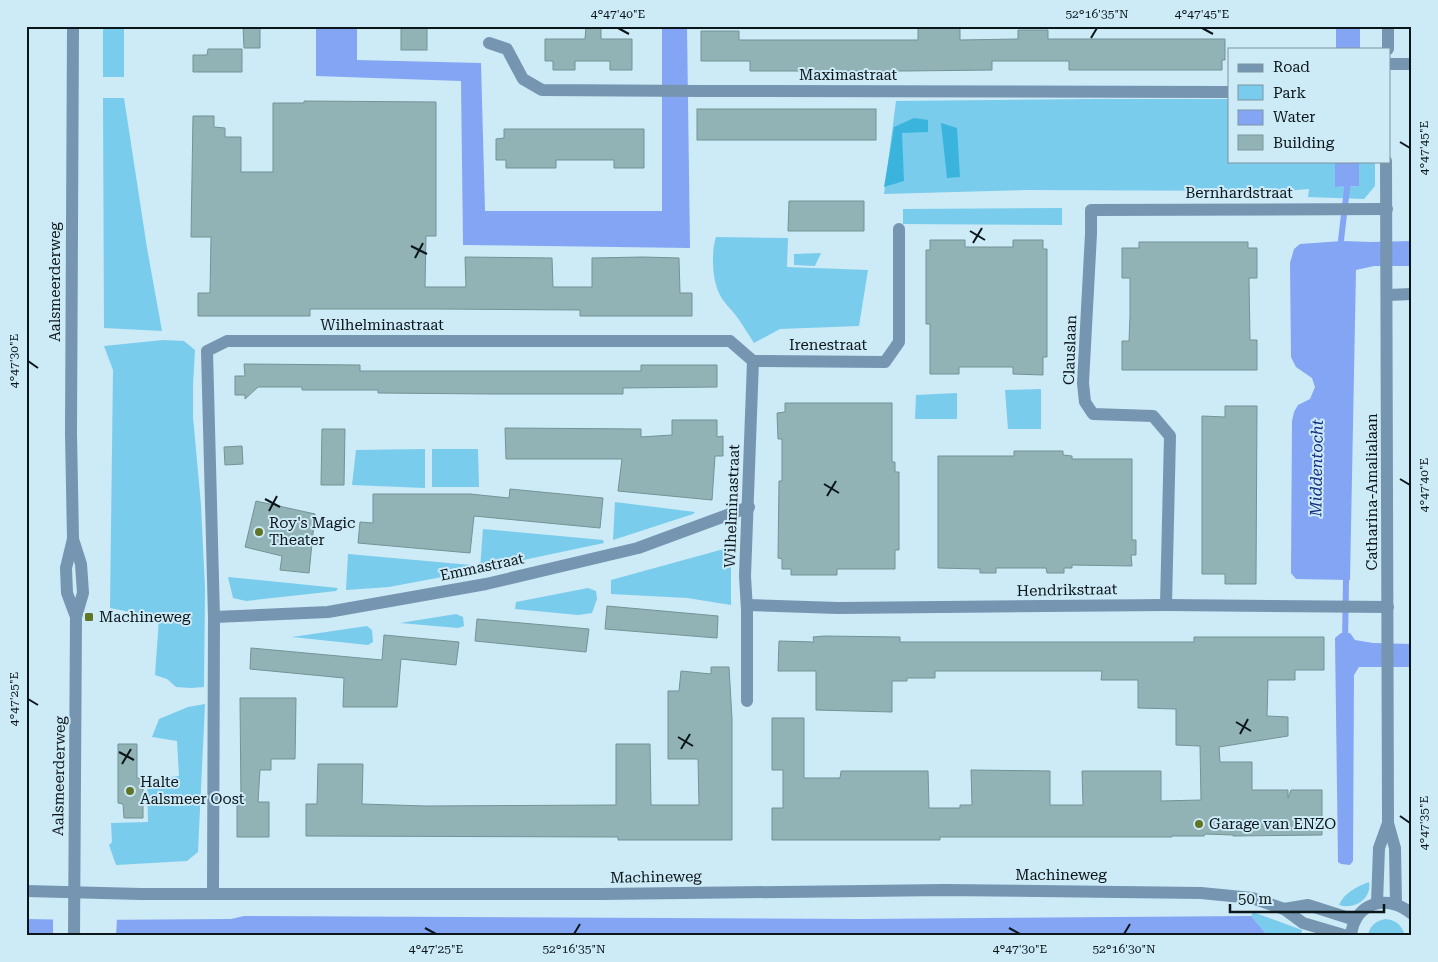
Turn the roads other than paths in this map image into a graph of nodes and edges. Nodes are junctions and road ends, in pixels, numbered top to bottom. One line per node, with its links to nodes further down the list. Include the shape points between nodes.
1 (73, 26): 23 (street, Aalsmeerderweg, via 73,539 66,568 67,593 76,617)
2 (1388, 26): 4 (street)
3 (489, 43): 7 (street, Maximastraat, via 507,49 523,79 542,90)
4 (1388, 48)
5 (1390, 64): 6 (street)
6 (1412, 64)
7 (1228, 92)
8 (1386, 162): 9 (street, Catharina-Amalialaan)
9 (1387, 209): 10 (street, Bernhardstraat); 13 (street, Catharina-Amalialaan)
10 (1091, 210): 17 (street, Clauslaan, via 1083,383 1085,402 1093,414 1152,416 1170,436)
11 (899, 229): 14 (street, Irenestraat, via 898,342 884,362)
12 (1412, 294): 13 (street)
13 (1388, 295): 18 (street, Catharina-Amalialaan)
14 (753, 361): 15 (street, Wilhelminastraat); 19 (street, Wilhelminastraat, via 730,341 227,341 207,351)
15 (749, 507): 16 (street, Wilhelminastraat, via 745,576); 19 (street, Emmastraat, via 638,548 486,584 328,612)
16 (747, 605): 17 (street, Hendrikstraat, via 838,608); 20 (street, Wilhelminastraat)
17 (1166, 605): 18 (street, Hendrikstraat)
18 (1388, 608): 21 (street, Catharina-Amalialaan)
19 (214, 617): 24 (street, Wilhelminastraat)
20 (747, 701)
21 (1388, 823): 25 (street, Catharina-Amalialaan, via 1379,848); 26 (street, Catharina-Amalialaan, via 1395,848)
22 (26, 891): 23 (street, Machineweg)
23 (74, 893): 24 (street, Machineweg); 30 (street, Aalsmeerderweg)
24 (213, 894): 27 (street, Machineweg, via 1118,891 1252,898)
25 (1376, 903): 26 (street); 29 (street)
26 (1396, 904): 28 (street)
27 (1284, 908): 29 (street, Machineweg, via 1308,905); 31 (street, Machineweg, via 1303,923)
28 (1412, 914)
29 (1355, 920): 31 (street)
30 (74, 936)
31 (1349, 936)

